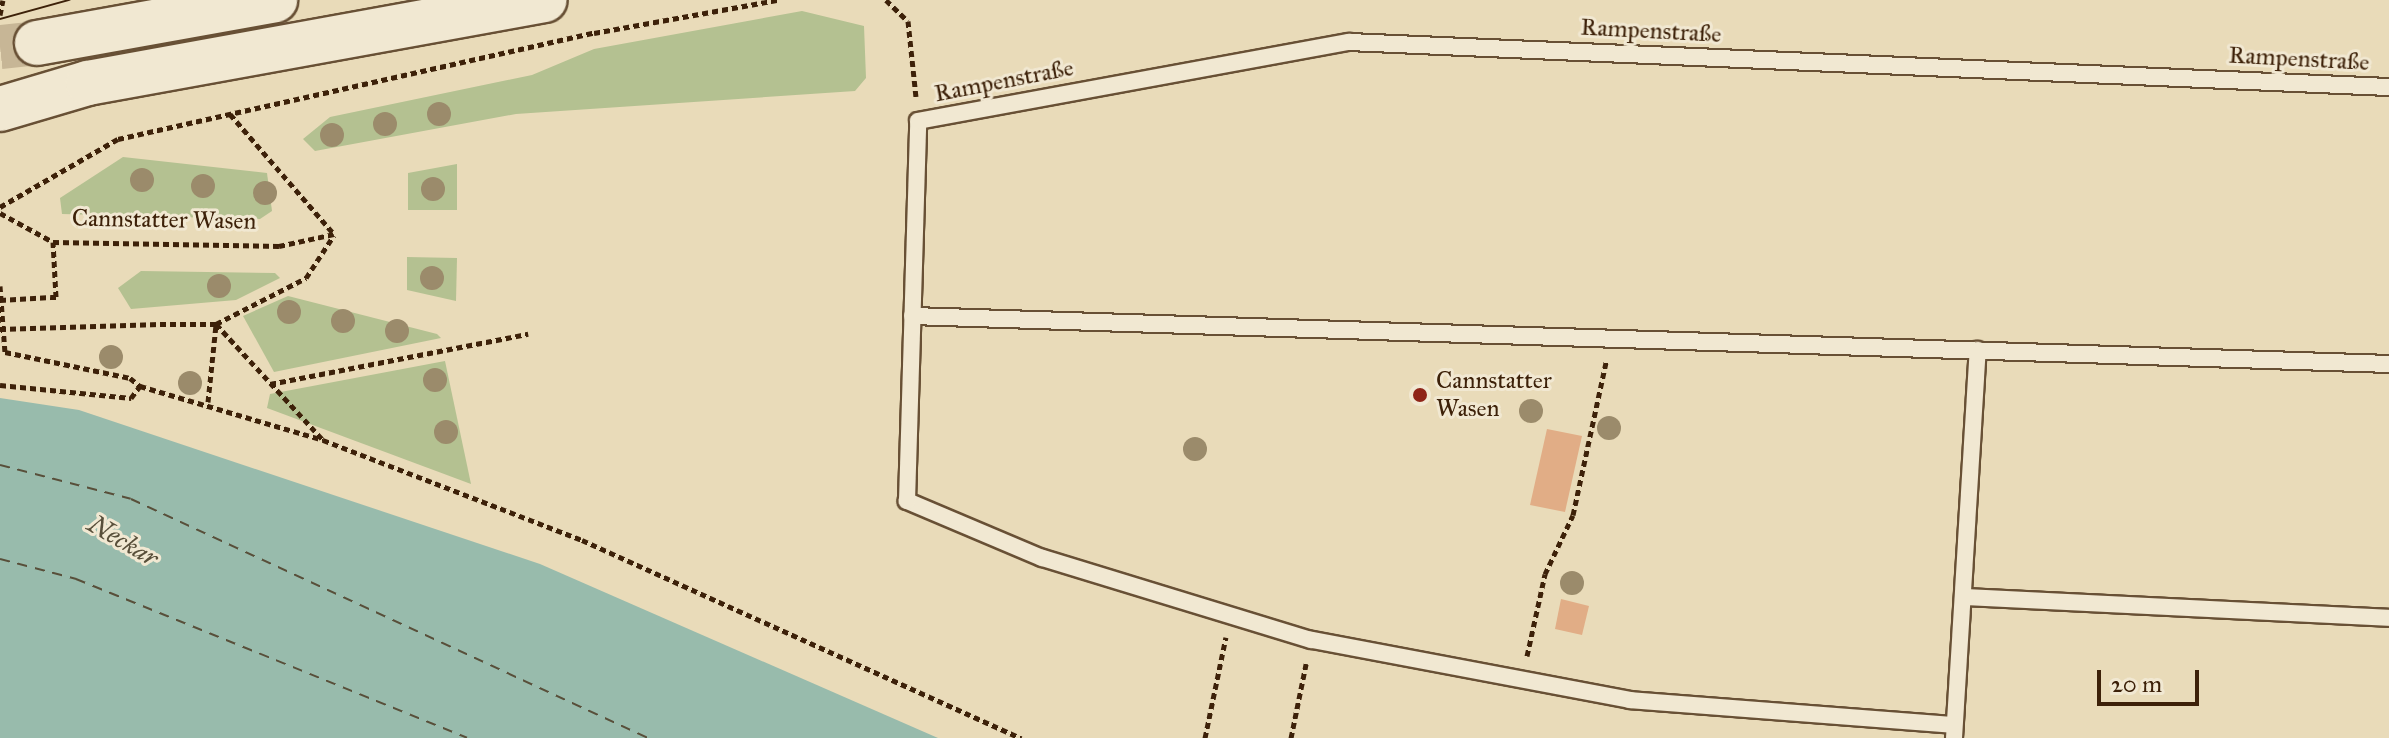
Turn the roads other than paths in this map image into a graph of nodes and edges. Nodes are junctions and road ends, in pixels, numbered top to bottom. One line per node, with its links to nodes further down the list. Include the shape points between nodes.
1 (275, 0): 3 (main road)
2 (545, 0): 5 (main road)
3 (37, 43)
4 (0, 77): 5 (main road)
5 (88, 83): 7 (main road)
6 (2389, 87): 8 (lane, Rampenstraße, via 1349,42 918,121)
7 (0, 109)
8 (912, 316): 9 (lane); 13 (lane, via 907,501 1042,558 1230,619 1521,685)
9 (1978, 350): 10 (lane); 11 (lane)
10 (2389, 364)
11 (1963, 597): 12 (lane); 13 (lane)
12 (2389, 618)
13 (1954, 732)

